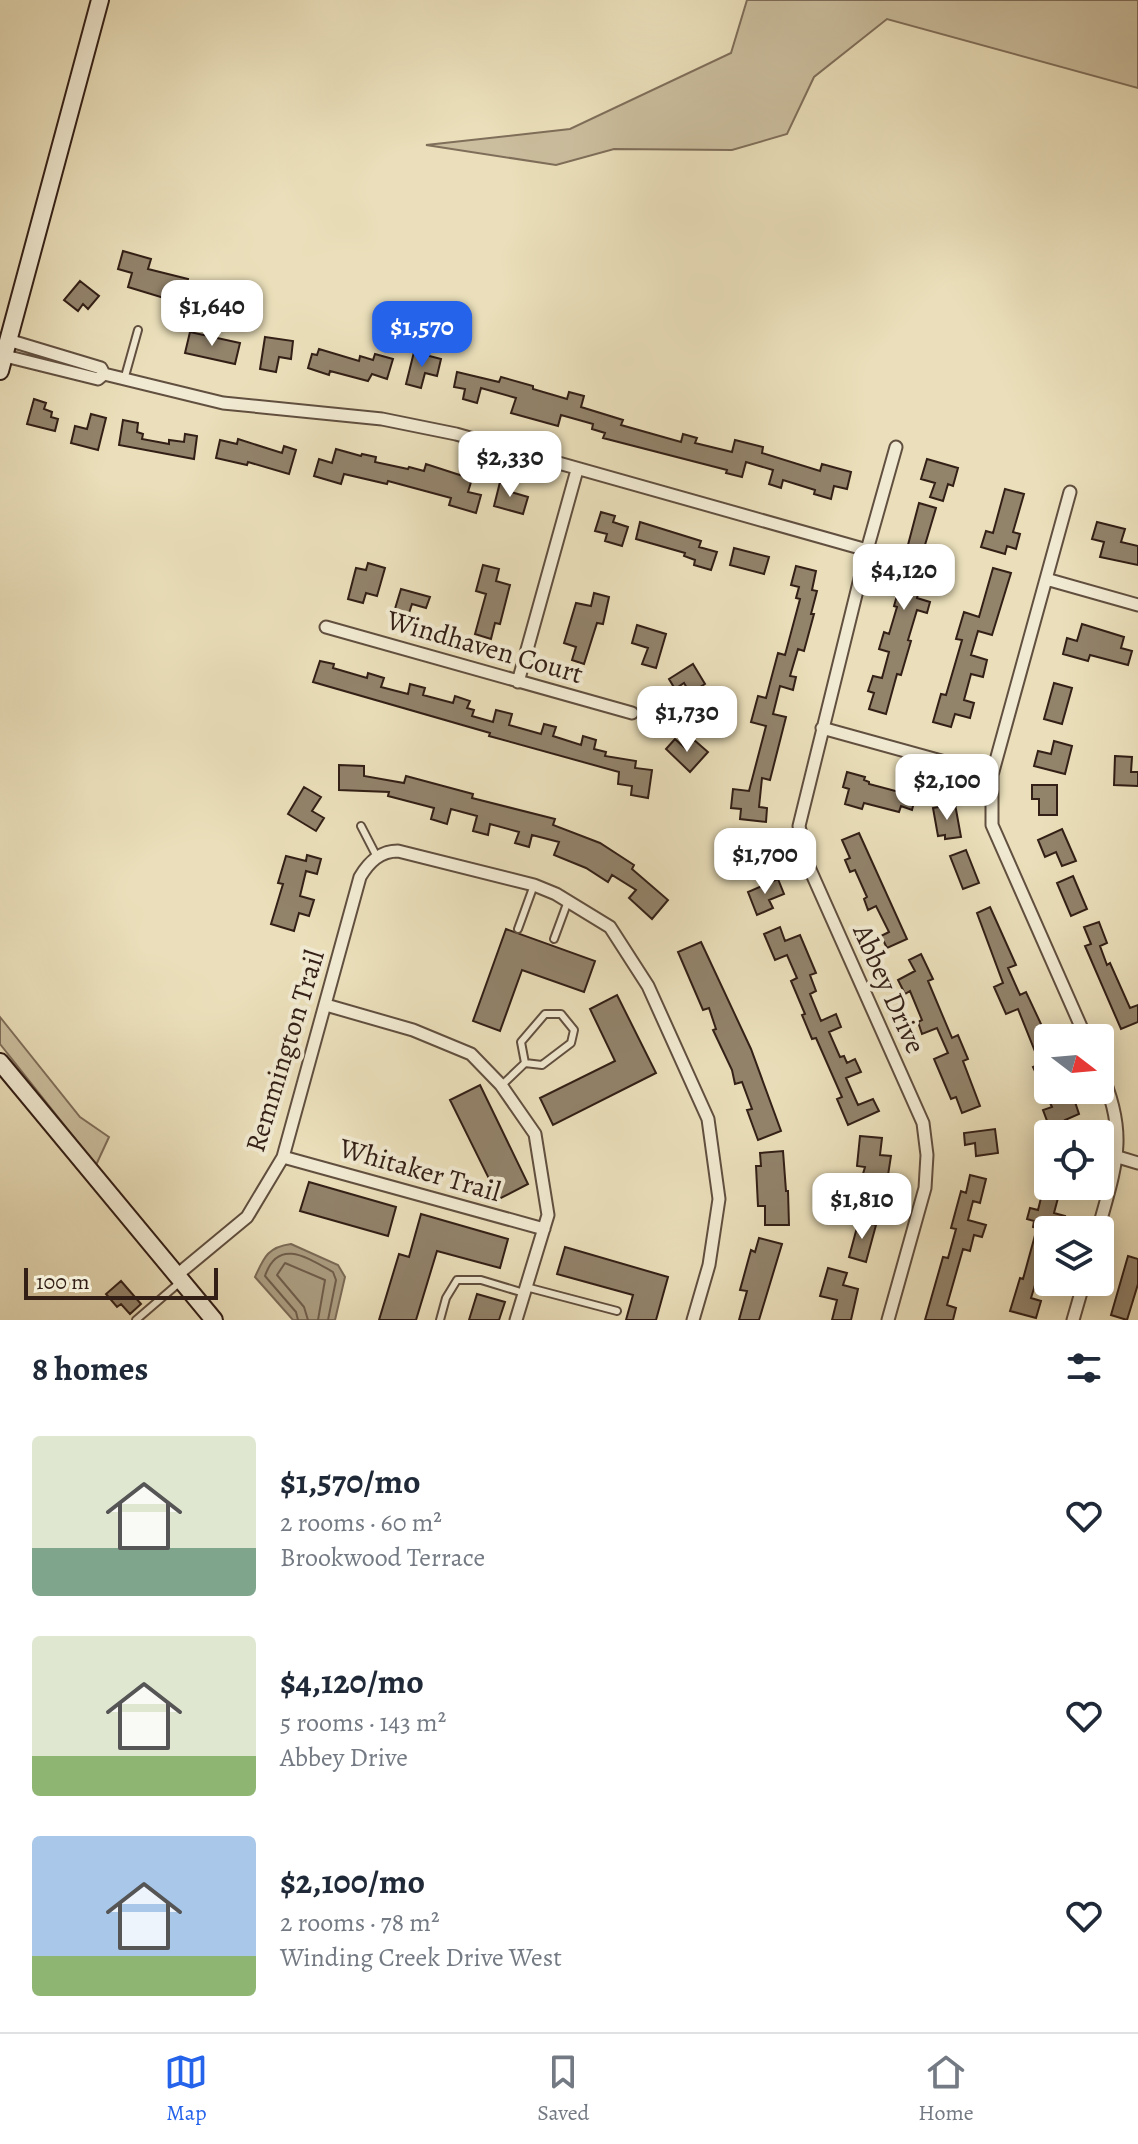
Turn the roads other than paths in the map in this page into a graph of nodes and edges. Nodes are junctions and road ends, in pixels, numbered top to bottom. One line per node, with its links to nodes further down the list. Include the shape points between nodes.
1 (100, 0): 3 (street)
2 (138, 330): 4 (lane)
3 (4, 356): 4 (street, via 98,379 104,374)
4 (124, 380): 6 (street, via 223,403 382,419 456,434)
5 (896, 447): 8 (street, Abbey Drive)
6 (577, 470): 8 (street); 12 (street)
7 (1070, 492): 9 (street)
8 (867, 550): 14 (street, Abbey Drive)
9 (1046, 579): 10 (street); 15 (street)
10 (1138, 605)
11 (326, 627): 12 (street, Windhaven Court)
12 (518, 682): 13 (street, Windhaven Court)
13 (632, 713)
14 (822, 728): 15 (street); 42 (street, Abbey Drive, via 799,826 808,865 923,1123 927,1155 925,1188)
15 (992, 775): 23 (street, via 992,825)
16 (361, 826): 17 (lane)
17 (377, 857): 18 (street, via 398,851); 22 (street, Remmington Trail, via 360,877)
18 (534, 885): 19 (street); 20 (lane)
19 (568, 901): 21 (lane); 41 (street, via 610,927 648,986 708,1119 719,1199 709,1265)
20 (518, 929)
21 (554, 939)
22 (326, 1005): 26 (street, via 413,1030 471,1054); 28 (street, Remmington Trail)
23 (1080, 1024)
24 (0, 1062): 33 (street)
25 (525, 1063): 25 (lane, via 542,1065 571,1043 574,1030 561,1014 545,1014 521,1042); 26 (lane)
26 (501, 1085): 32 (street, via 535,1134 548,1215)
27 (1112, 1104): 29 (street)
28 (283, 1157): 32 (street, Whitaker Trail); 33 (street, Remmington Trail, via 247,1217)
29 (1118, 1157): 30 (street); 31 (street)
30 (1138, 1163)
31 (1102, 1216)
32 (544, 1229): 34 (street)
33 (179, 1278): 37 (lane); 38 (street)
34 (525, 1290): 36 (lane); 39 (lane, via 457,1280); 40 (street)
35 (1080, 1296): 43 (street)
36 (617, 1311)
37 (136, 1320)
38 (214, 1320)
39 (440, 1320)
40 (516, 1320)
41 (693, 1320)
42 (888, 1320)
43 (1073, 1320)

